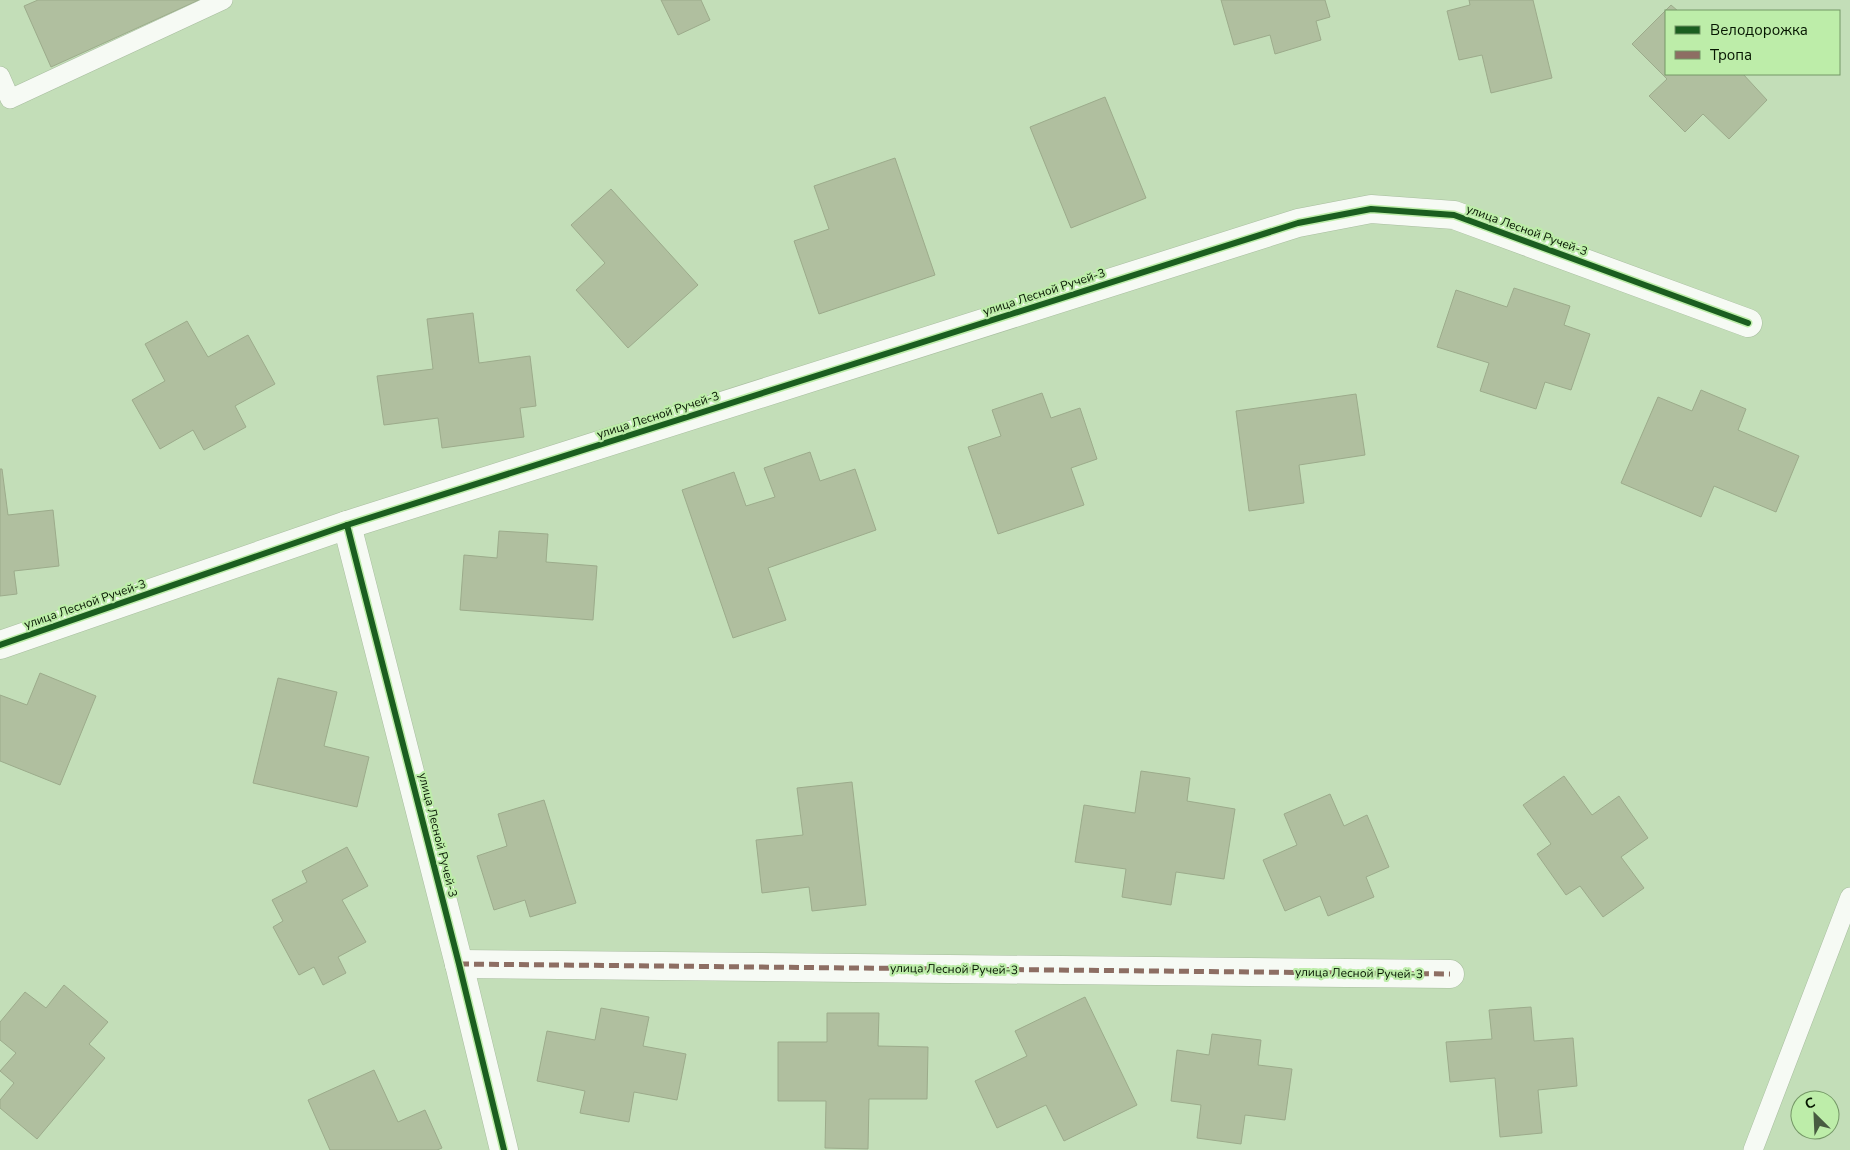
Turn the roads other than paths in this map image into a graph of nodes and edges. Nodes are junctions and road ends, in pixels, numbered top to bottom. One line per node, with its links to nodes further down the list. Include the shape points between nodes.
1 (223, 0): 2 (lane, via 10,98)
2 (0, 76)
3 (1748, 323): 4 (street, улица Лесной Ручей-3, via 1454,215 1371,209 1298,223)
4 (347, 525): 5 (street, улица Лесной Ручей-3); 7 (street, улица Лесной Ручей-3)
5 (0, 645)
6 (1850, 897): 10 (lane)
7 (459, 964): 8 (street, улица Лесной Ручей-3); 9 (street, улица Лесной Ручей-3)
8 (1450, 974)
9 (504, 1150)
10 (1753, 1150)

